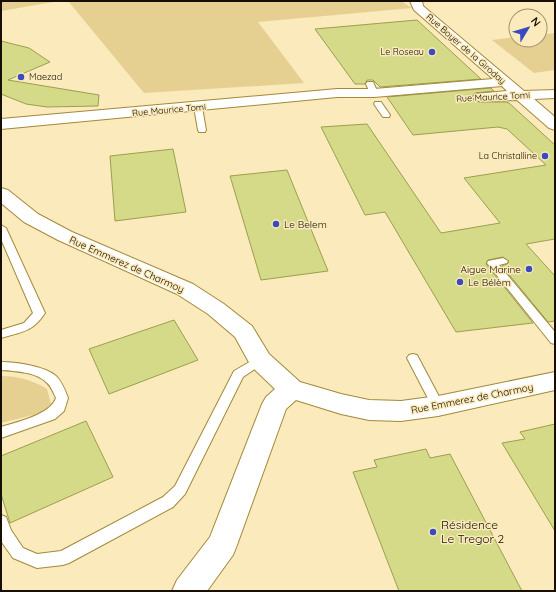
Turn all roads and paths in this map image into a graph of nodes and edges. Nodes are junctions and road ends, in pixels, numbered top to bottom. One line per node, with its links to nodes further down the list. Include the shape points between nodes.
1 (416, 1): 2 (street, Rue Boyer de la Giroday, via 418,7)
2 (503, 82): 4 (street, Rue Boyer de la Giroday); 5 (street, Rue Maurice Tomi)
3 (555, 94): 4 (street, Rue Maurice Tomi)
4 (520, 95): 5 (street, Rue Maurice Tomi); 8 (street, Rue Boyer de la Giroday)
5 (377, 99): 6 (street, Rue Maurice Tomi, via 335,90)
6 (198, 107): 7 (street, Rue Maurice Tomi); 9 (lane)
7 (1, 124)
8 (555, 125)
9 (202, 130)
10 (1, 194): 16 (street, Rue Emmerez de Charmoy, via 31,218 65,236 185,289 216,309 244,332)
11 (1, 228): 13 (lane, via 39,312 35,321 28,326)
12 (503, 261): 14 (lane, via 492,263)
13 (1, 334)
14 (555, 340)
15 (413, 358): 20 (lane)
16 (260, 360): 19 (street, Rue Emmerez de Charmoy); 22 (lane, via 238,374 180,490 168,502 63,558 50,560 37,561 18,553 4,533)
17 (1, 366): 21 (lane, via 19,368 49,377 56,384 62,398 59,407 50,415)
18 (555, 381): 20 (street, Rue Emmerez de Charmoy)
19 (291, 389): 20 (street, Rue Emmerez de Charmoy, via 369,410 401,411); 23 (street, via 275,404 222,545)
20 (438, 406)
21 (1, 433)
22 (1, 522)
23 (188, 591)

